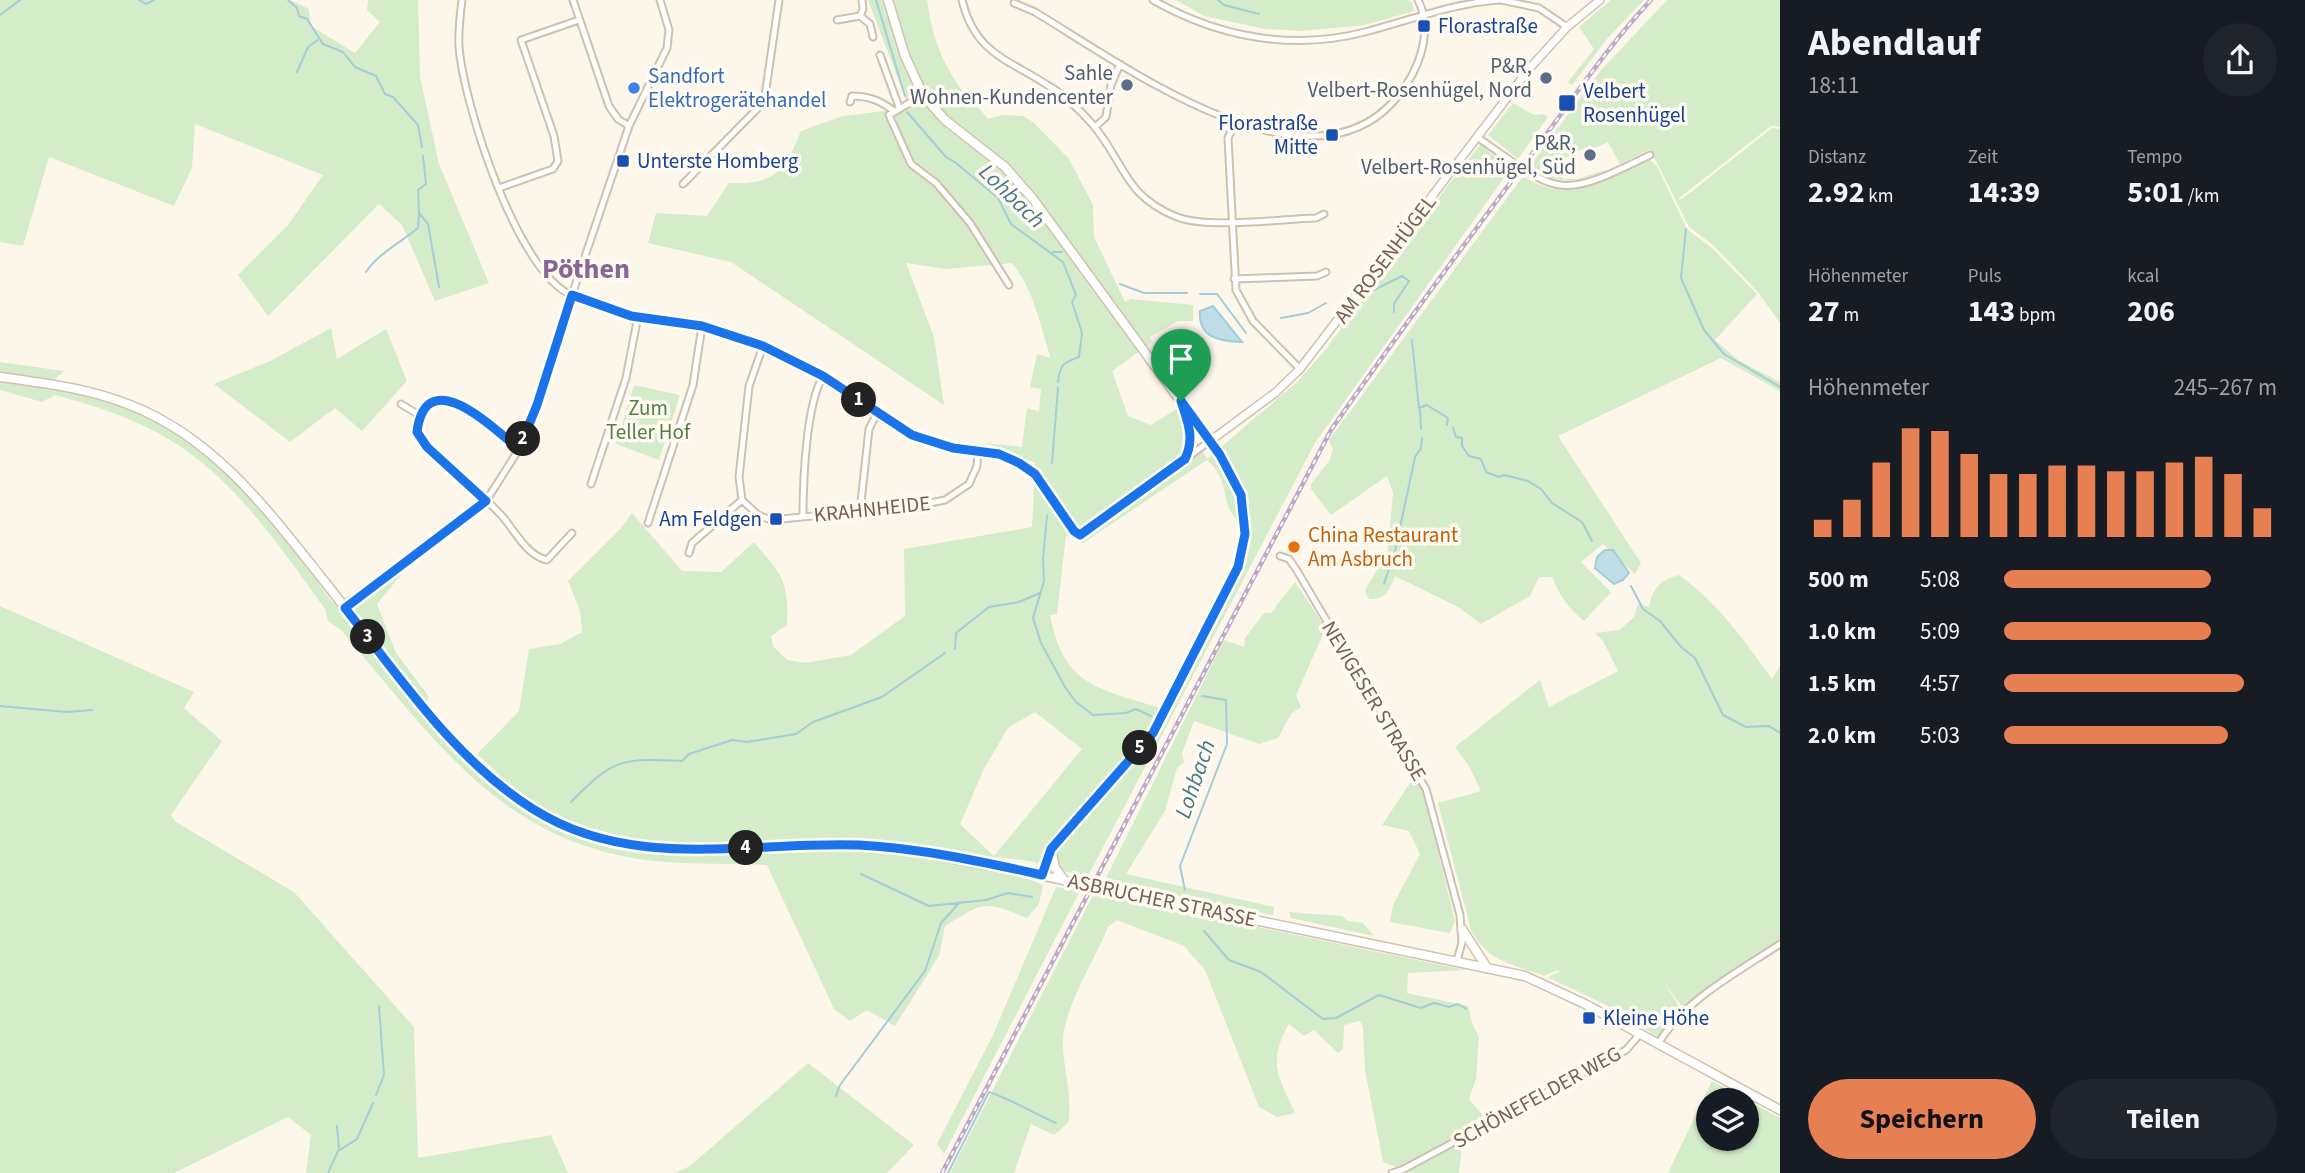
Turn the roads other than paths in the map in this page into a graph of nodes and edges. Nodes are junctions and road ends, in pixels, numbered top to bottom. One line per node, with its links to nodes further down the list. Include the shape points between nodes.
1 (462, 0): 30 (street, via 463,73 472,116)
2 (573, 0): 15 (street)
3 (660, 0): 25 (street, via 668,30 667,48)
4 (779, 0): 29 (street, via 764,102)
5 (862, 0): 14 (street)
6 (888, 0): 21 (main road)
7 (962, 0): 26 (street, via 970,23 988,48 1062,95)
8 (1153, 0): 13 (street, via 1209,27 1286,40 1342,37)
9 (1418, 0): 13 (street)
10 (1501, 0): 13 (street); 17 (street, via 1539,8)
11 (1600, 0): 17 (street, AM ROSENHÜGEL)
12 (1014, 3): 20 (street)
13 (1423, 14): 24 (street, via 1423,45 1411,78 1392,104 1357,129 1304,136 1273,133)
14 (860, 16): 16 (street); 18 (street, via 870,24)
15 (579, 20): 25 (street, via 609,106); 30 (street, via 520,40 554,136 558,162 553,169)
16 (837, 20)
17 (1567, 27): 27 (street, AM ROSENHÜGEL)
18 (873, 37)
19 (880, 55): 23 (street)
20 (1120, 64): 24 (street); 26 (street, via 1106,117)
21 (923, 95): 23 (street); 43 (main road, via 946,120 1005,167 1033,199)
22 (850, 102): 23 (street, via 852,96 863,96)
23 (897, 109): 35 (street, via 889,114 911,164 936,183 970,223)
24 (1236, 121): 32 (street, via 1228,138)
25 (629, 126): 36 (street)
26 (1095, 127): 32 (street, via 1127,180 1152,204 1181,218)
27 (1477, 137): 28 (street, via 1530,175 1563,186 1585,185); 40 (street, AM ROSENHÜGEL)
28 (1650, 155)
29 (683, 184)
30 (499, 188): 36 (street, via 548,279)
31 (1324, 214): 32 (street)
32 (1232, 221): 34 (street)
33 (1325, 272): 34 (street)
34 (1234, 279): 40 (street, via 1253,321)
35 (1009, 285)
36 (572, 295): 37 (street); 48 (street)
37 (638, 316): 38 (street); 51 (street, via 626,378)
38 (702, 326): 39 (street); 56 (street, via 693,385)
39 (763, 346): 41 (street); 52 (street, via 746,401 739,477)
40 (1300, 369): 47 (street, AM ROSENHÜGEL)
41 (823, 376): 45 (street); 55 (street, via 811,407)
42 (0, 377): 60 (main road, ASBRUCHER STRASSE, via 106,396 147,412 192,439 246,486)
43 (1181, 401): 47 (main road); 50 (street, via 1192,433)
44 (401, 404): 46 (street)
45 (877, 413): 49 (street, via 920,438); 54 (street, via 869,429)
46 (419, 415): 48 (street, via 438,400 462,405); 53 (street, via 417,432 427,447)
47 (1210, 441): 50 (street); 61 (main road, via 1241,495 1243,550 1233,581 1153,733)
48 (519, 449): 53 (street)
49 (978, 451): 50 (street, via 999,454 1035,474 1080,535); 54 (street, KRAHNHEIDE, via 974,475 955,496 915,506)
50 (1185, 459)
51 (591, 484)
52 (742, 500): 55 (street, KRAHNHEIDE, via 771,520); 58 (street, via 692,543)
53 (486, 501): 57 (street, via 536,558 547,560); 60 (street)
54 (860, 511): 55 (street, KRAHNHEIDE)
55 (803, 517)
56 (648, 523)
57 (572, 533)
58 (689, 553)
59 (1280, 556): 64 (street, NEVIGESER STRASSE, via 1296,569 1421,777)
60 (345, 608): 62 (main road, ASBRUCHER STRASSE, via 473,762 516,798 568,827 638,847 701,850 860,845)
61 (1051, 849): 62 (main road); 63 (main road)
62 (1042, 875): 63 (main road, ASBRUCHER STRASSE)
63 (1063, 880): 66 (main road, ASBRUCHER STRASSE, bridge)
64 (1462, 929): 66 (street, NEVIGESER STRASSE); 67 (main road)
65 (1780, 944): 69 (street, via 1708,992)
66 (1457, 960): 67 (main road)
67 (1486, 966): 68 (main road, via 1544,984)
68 (1640, 1034): 69 (main road); 71 (street, SCHÖNEFELDER WEG, via 1626,1049)
69 (1658, 1044): 70 (main road)
70 (1780, 1110)
71 (1392, 1173)

